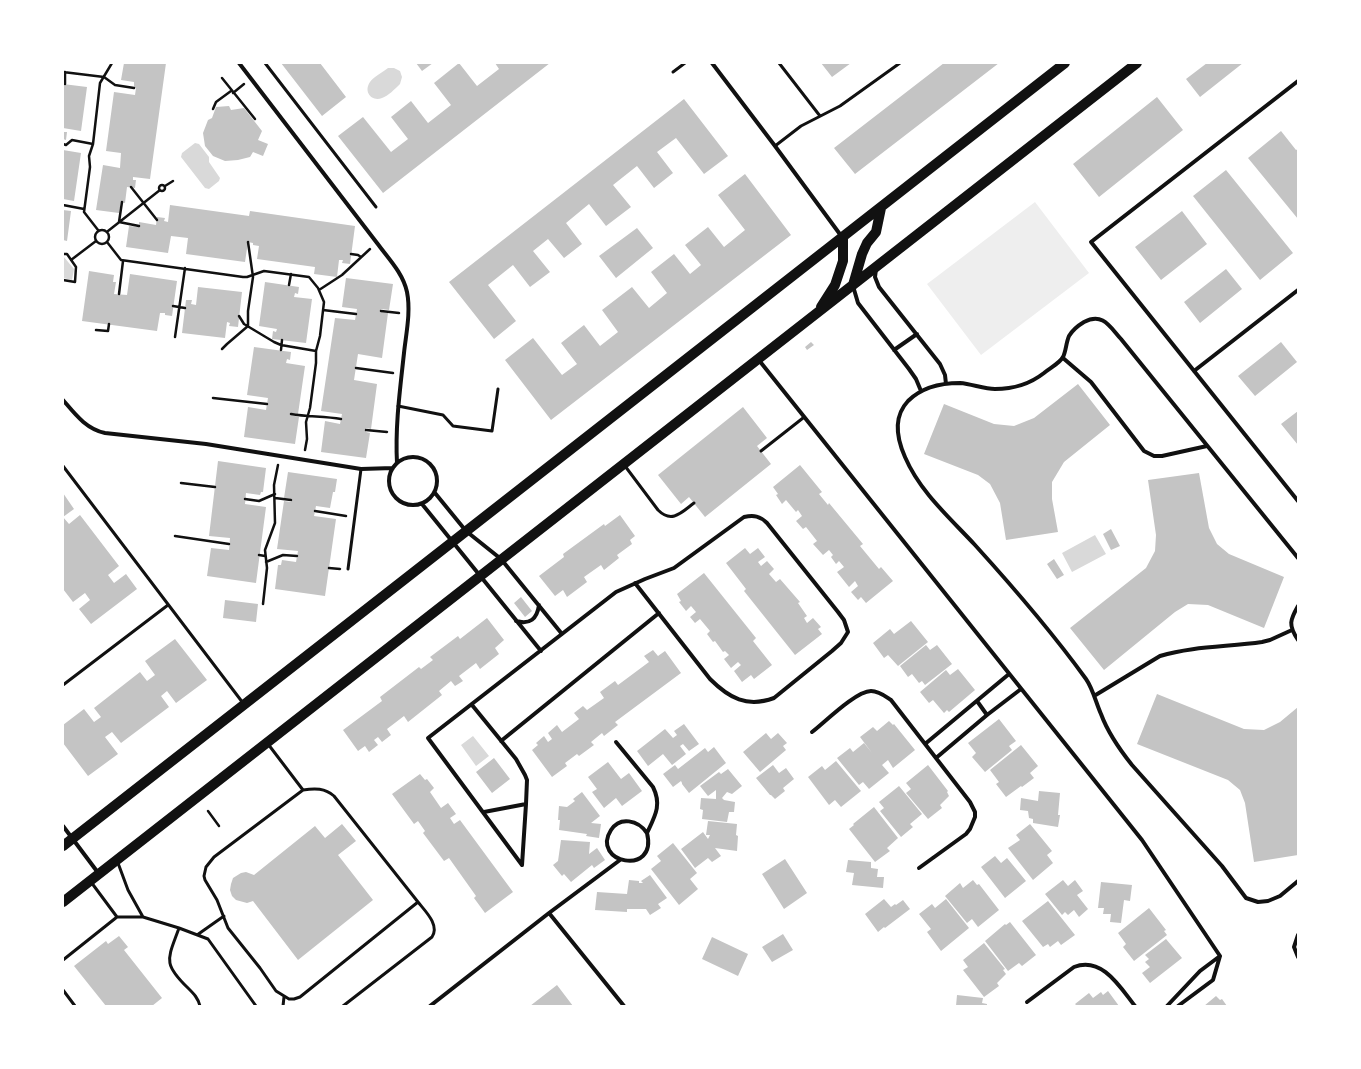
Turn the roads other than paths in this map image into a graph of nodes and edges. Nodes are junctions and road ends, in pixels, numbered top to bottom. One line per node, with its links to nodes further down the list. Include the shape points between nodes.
1 (239, 63): 29 (street, via 401,276 407,292 408,312)
2 (265, 63): 13 (lane)
3 (684, 63): 9 (lane)
4 (712, 63): 12 (street)
5 (779, 63): 11 (lane)
6 (900, 63): 11 (lane, via 840,106)
7 (1064, 63): 14 (main road)
8 (1137, 63): 16 (main road)
9 (673, 72)
10 (1298, 81): 24 (street, via 1091,242)
11 (820, 116): 12 (lane, via 801,126)
12 (775, 146): 15 (street)
13 (376, 207)
14 (881, 208): 15 (main road); 17 (main road, via 876,232 862,254)
15 (843, 238): 19 (main road, via 843,261 835,285); 42 (main road)
16 (876, 266): 17 (main road); 20 (street, via 879,286)
17 (853, 285): 19 (main road); 21 (street, via 858,303)
18 (1298, 290): 24 (street)
19 (818, 312): 23 (main road)
20 (917, 334): 21 (street); 25 (street, via 940,364)
21 (894, 350): 27 (street, via 916,379)
22 (1063, 358): 25 (street, via 1040,376 1013,388 994,389 961,383); 31 (street, via 1091,382 1144,451 1154,456 1162,456); 31 (street, via 1069,335 1075,329 1088,320 1097,318 1104,321)
23 (758, 359): 30 (street); 34 (main road)
24 (1194, 371): 39 (street)
25 (946, 384): 27 (street)
26 (498, 389): 29 (lane, via 492,431 453,426 443,415)
27 (921, 391): 61 (street, via 908,401 900,412 900,444 906,459 936,504 1032,610 1087,681)
28 (63, 400): 37 (street, via 86,425 99,432 206,444)
29 (398, 406): 33 (street)
30 (803, 418): 32 (lane); 58 (street)
31 (1207, 446): 44 (street)
32 (761, 451)
33 (397, 463): 36 (street); 38 (street, via 410,457 418,457 431,464 438,478)
34 (623, 463): 40 (lane, via 664,516 680,514); 45 (main road)
35 (63, 466): 49 (lane)
36 (393, 468): 37 (street); 41 (street, via 389,483 394,497 407,505)
37 (361, 469): 46 (lane)
38 (435, 493): 41 (street); 42 (street)
39 (1298, 501)
40 (694, 503)
41 (422, 504): 43 (street)
42 (466, 530): 43 (main road); 45 (street)
43 (452, 541): 47 (street); 63 (main road)
44 (1298, 558)
45 (501, 559): 47 (main road); 50 (street)
46 (348, 569)
47 (480, 576): 53 (street); 68 (main road)
48 (635, 583): 52 (street); 52 (street, via 674,568 744,517 755,516 764,519 844,620 848,632 832,651 774,698 766,701 740,701 720,690); 55 (street, via 616,592)
49 (168, 605): 59 (lane); 63 (lane)
50 (539, 605): 53 (street, via 536,617 529,622); 55 (street)
51 (1298, 606): 54 (street, via 1290,624)
52 (659, 614): 67 (street)
53 (516, 621): 57 (street)
54 (1292, 630): 56 (street); 61 (street, via 1262,642 1207,647 1160,656)
55 (562, 634): 57 (street)
56 (1298, 640)
57 (540, 651): 64 (street)
58 (1009, 674): 60 (street); 62 (street)
59 (63, 685)
60 (1021, 688): 65 (street); 94 (street, via 1142,840)
61 (1094, 696): 84 (street, via 1106,725 1127,759 1222,866 1246,898 1258,902 1268,901 1280,896)
62 (976, 701): 65 (street); 70 (street)
63 (244, 704): 77 (main road)
64 (472, 705): 67 (street); 74 (street, via 428,738)
65 (987, 715): 71 (street)
66 (812, 732): 70 (street, via 855,697 870,691 891,700)
67 (501, 741): 73 (street, via 516,759 527,780)
68 (267, 742): 72 (lane); 79 (main road)
69 (616, 742): 76 (street, via 656,794 655,816)
70 (925, 744): 71 (street)
71 (936, 758): 81 (street, via 963,791 973,807 975,817 966,834)
72 (303, 790): 86 (lane, via 317,788 329,791); 88 (lane, via 214,857 206,867 205,880)
73 (526, 804): 74 (street); 74 (street, via 522,865)
74 (484, 812)
75 (63, 826): 77 (street)
76 (646, 833): 80 (street, via 648,846 644,853 633,861); 80 (street, via 643,827 630,821 612,828 607,840 608,846 614,857)
77 (72, 838): 78 (main road); 82 (street)
78 (63, 846)
79 (117, 860): 82 (main road); 90 (lane, via 128,890)
80 (620, 860): 87 (street)
81 (919, 868)
82 (99, 874): 83 (main road)
83 (90, 881): 85 (main road); 89 (lane)
84 (1298, 881)
85 (63, 902)
86 (418, 902): 98 (lane, via 300,997); 104 (lane, via 433,922 434,935)
87 (549, 912): 105 (street); 106 (street)
88 (224, 916): 92 (lane); 98 (lane, via 228,928 272,986)
89 (117, 917): 90 (lane); 96 (lane)
90 (143, 917): 91 (lane)
91 (179, 928): 92 (lane); 101 (lane, via 170,953 170,964 176,977 195,995)
92 (197, 934): 102 (lane, via 208,939)
93 (1298, 935): 95 (street, via 1294,947)
94 (1220, 956): 108 (street, via 1200,971); 109 (street, via 1213,980)
95 (1298, 957)
96 (63, 960)
97 (63, 990): 100 (lane)
98 (284, 997): 103 (lane)
99 (1026, 1002): 107 (street, via 1074,967 1089,964 1101,969 1116,982)
100 (75, 1006)
101 (200, 1006)
102 (256, 1006)
103 (283, 1006)
104 (343, 1006)
105 (430, 1006)
106 (624, 1006)
107 (1135, 1006)
108 (1167, 1006)
109 (1178, 1006)

